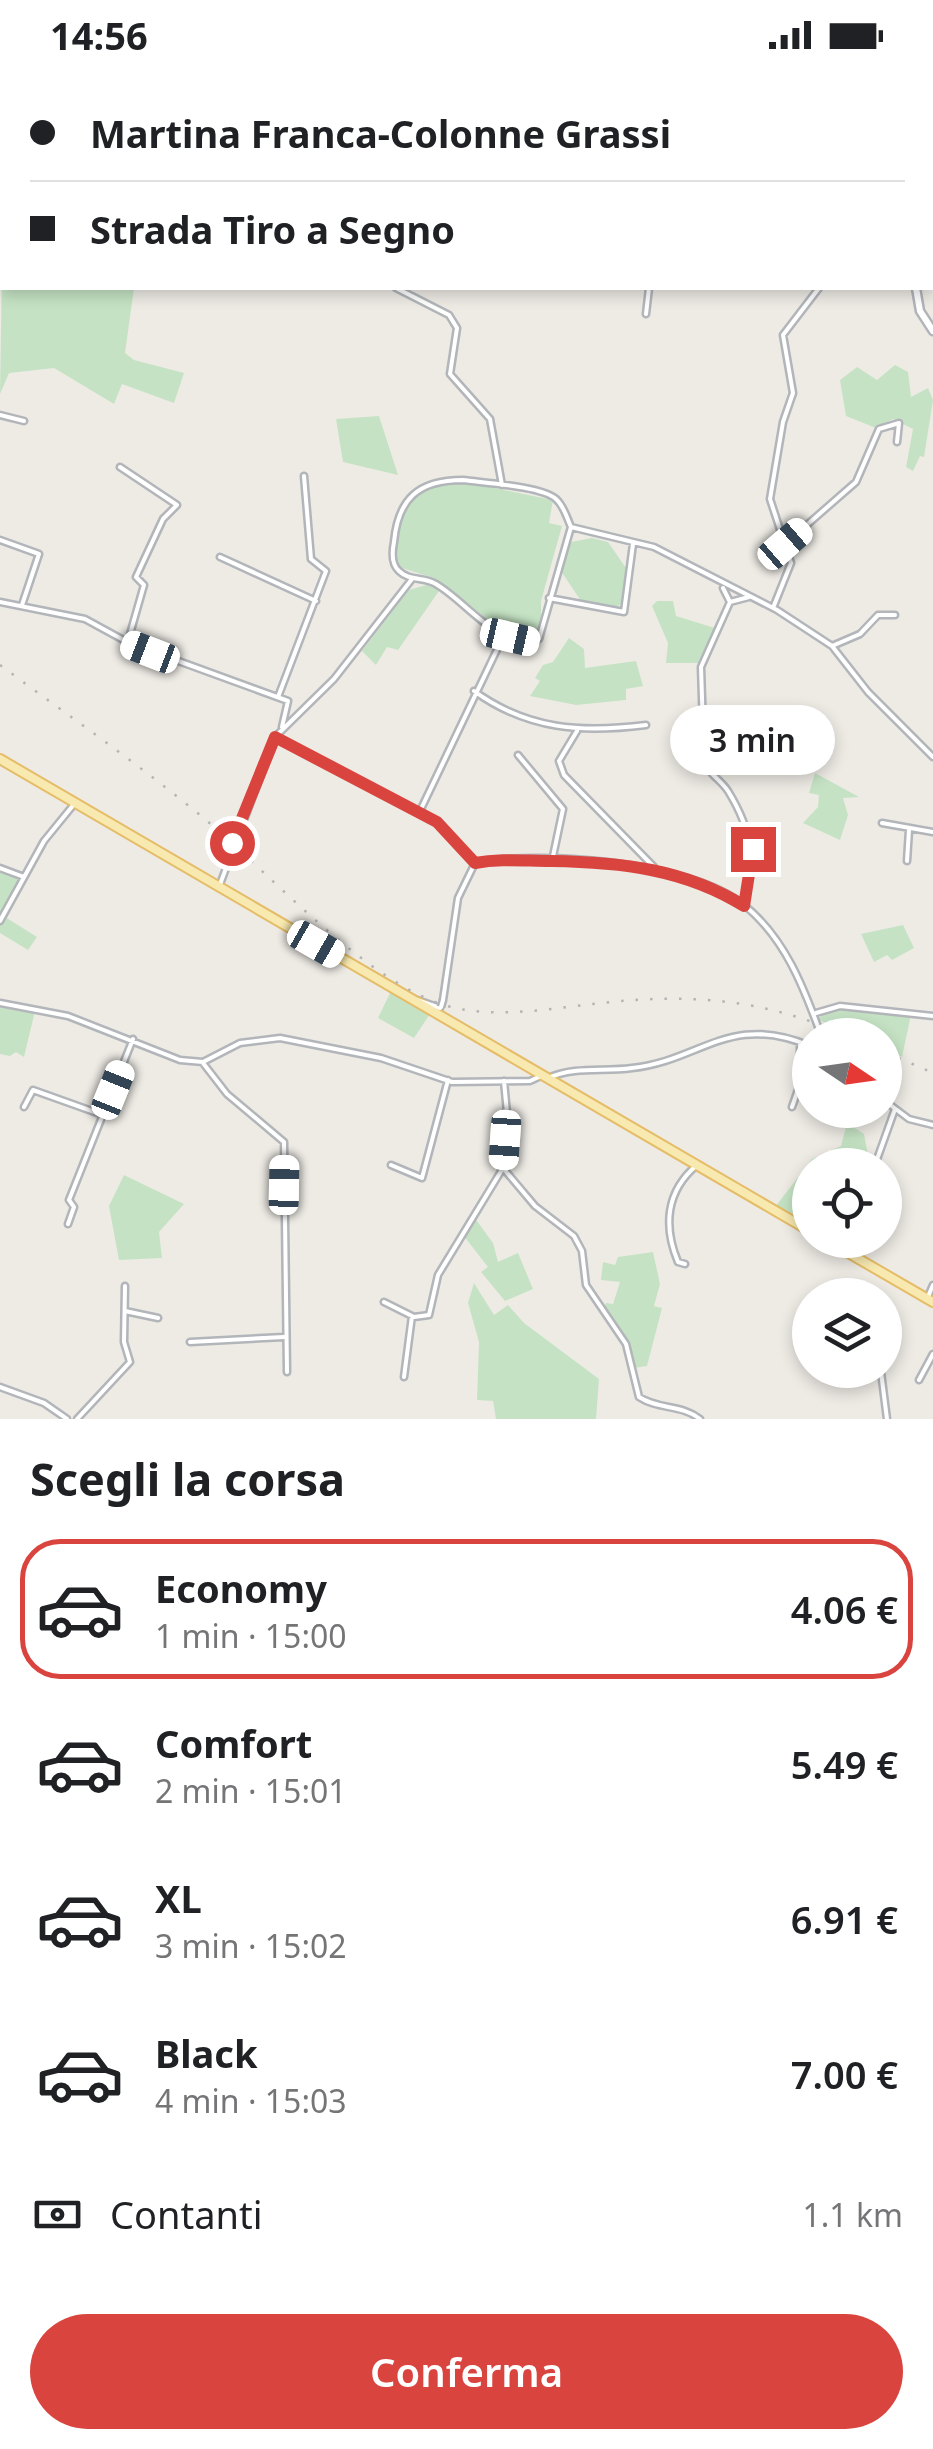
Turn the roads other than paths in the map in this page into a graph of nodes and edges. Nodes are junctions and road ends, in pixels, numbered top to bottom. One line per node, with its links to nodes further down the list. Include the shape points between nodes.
1 (400, 290): 12 (street, via 449,315 457,328 450,374 490,418)
2 (650, 290): 5 (street)
3 (818, 290): 16 (street, via 784,335 794,393 770,499)
4 (916, 290): 6 (street, via 920,312)
5 (646, 314)
6 (933, 330)
7 (0, 415): 8 (street)
8 (24, 421)
9 (897, 442): 16 (street, via 899,423 879,429 856,482)
10 (120, 467): 29 (street, via 177,505 163,519 136,577 144,585)
11 (304, 476): 22 (street, via 311,559 326,569)
12 (502, 485): 13 (street, via 555,498); 18 (street, via 449,480 407,498 396,519 392,556 397,570)
13 (571, 527): 15 (street); 20 (street)
14 (0, 540): 25 (street, via 39,554)
15 (633, 542): 19 (street); 20 (street, via 624,612)
16 (785, 544): 26 (street, via 791,568)
17 (220, 557): 22 (street)
18 (412, 579): 28 (street, via 431,581); 34 (street, via 334,679)
19 (716, 582): 21 (street); 24 (street)
20 (549, 598): 28 (street, via 544,632 532,642)
21 (752, 598): 24 (street); 26 (street)
22 (316, 601): 32 (street)
23 (0, 602): 25 (street)
24 (730, 602): 52 (street, via 701,667 704,760 727,789 753,849)
25 (23, 606): 29 (street, via 86,619)
26 (774, 608): 30 (street)
27 (895, 615): 30 (street, via 878,614 860,634)
28 (504, 635): 31 (street)
29 (128, 643): 32 (street)
30 (832, 646): 37 (street)
31 (474, 691): 35 (street, via 504,712); 41 (street)
32 (278, 698): 34 (street, via 289,703)
33 (646, 725): 35 (street)
34 (282, 727): 36 (street)
35 (577, 731): 49 (street, via 559,761 564,775)
36 (275, 737): 41 (street); 51 (street)
37 (931, 754)
38 (518, 755): 46 (street, via 563,809)
39 (0, 759): 40 (main road)
40 (76, 802): 50 (street, via 53,827); 51 (main road)
41 (419, 813): 47 (street, via 446,830)
42 (882, 824): 43 (street)
43 (909, 830): 44 (street); 45 (street)
44 (933, 832)
45 (907, 861)
46 (552, 862): 47 (street); 49 (street)
47 (475, 863): 54 (street, bridge, via 458,898 441,1007)
48 (0, 868): 50 (street)
49 (655, 868): 52 (street)
50 (26, 878): 53 (street)
51 (219, 888): 54 (main road)
52 (744, 906): 56 (street, via 800,973)
53 (0, 920)
54 (412, 999): 62 (main road)
55 (0, 1003): 59 (street, via 68,1016)
56 (814, 1014): 57 (street, via 840,1006); 58 (street)
57 (933, 1016)
58 (816, 1018)
59 (133, 1039): 61 (street, via 180,1060); 67 (street)
60 (792, 1040): 62 (street, via 738,1036 635,1068)
61 (202, 1062): 63 (street, via 240,1043 280,1038 381,1058); 83 (street, via 226,1094 283,1140)
62 (546, 1077): 64 (street); 70 (main road)
63 (448, 1080): 64 (street); 69 (street, via 422,1178)
64 (504, 1081): 71 (street)
65 (24, 1107): 67 (street, via 32,1090)
66 (902, 1114): 68 (street)
67 (103, 1115): 73 (street, via 69,1200 74,1207)
68 (933, 1125)
69 (391, 1165)
70 (697, 1165): 72 (main road); 75 (street, via 675,1189 666,1232)
71 (503, 1168): 81 (street, via 438,1275 428,1317); 93 (street, via 535,1206 574,1236 586,1284 626,1344 640,1397 688,1409)
72 (792, 1220)
73 (68, 1224)
74 (862, 1258): 78 (main road)
75 (685, 1264)
76 (933, 1285): 78 (street)
77 (125, 1286): 80 (street)
78 (930, 1301)
79 (384, 1302): 81 (street)
80 (125, 1311): 82 (street); 92 (street, via 130,1362)
81 (412, 1316): 87 (street)
82 (158, 1318)
83 (284, 1337): 84 (street); 86 (street)
84 (190, 1342)
85 (933, 1354): 88 (street)
86 (288, 1372)
87 (404, 1378)
88 (918, 1380)
89 (0, 1387): 91 (street)
90 (883, 1388): 94 (street)
91 (67, 1419)
92 (77, 1419)
93 (700, 1419)
94 (887, 1419)

